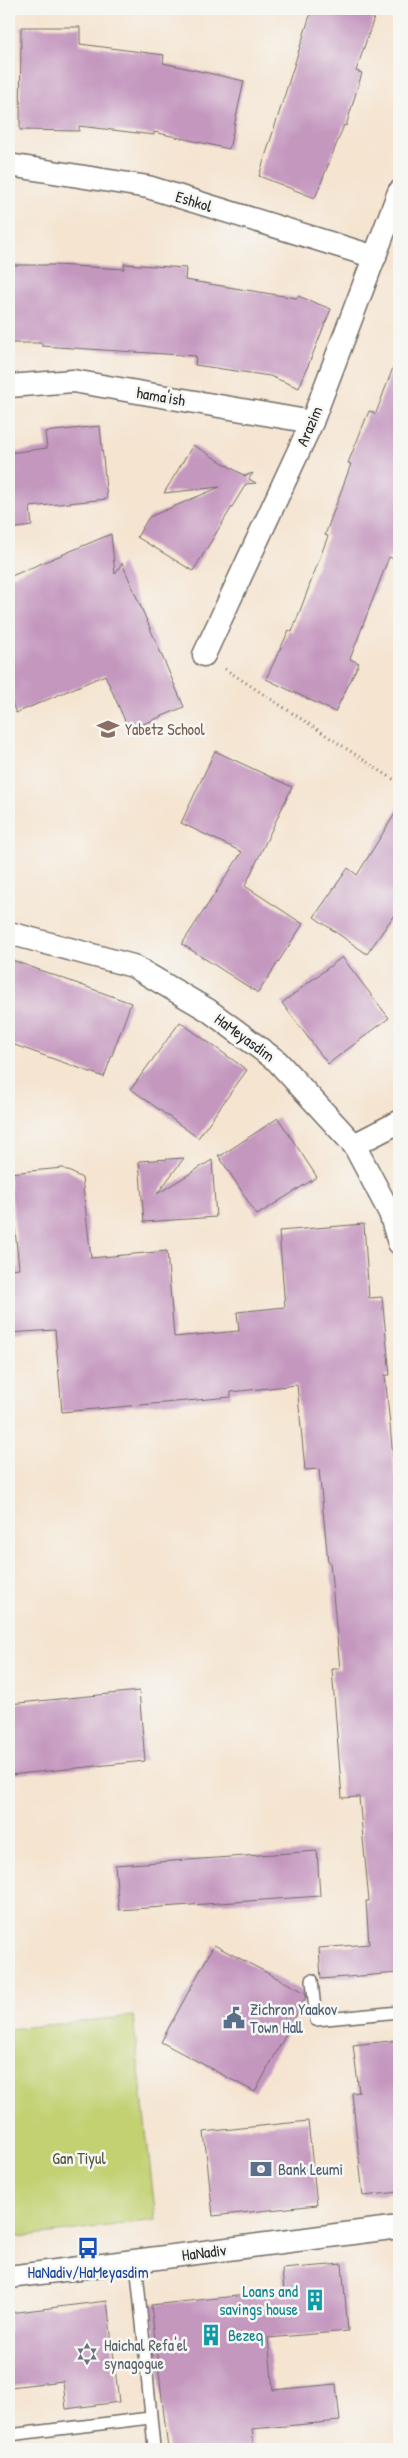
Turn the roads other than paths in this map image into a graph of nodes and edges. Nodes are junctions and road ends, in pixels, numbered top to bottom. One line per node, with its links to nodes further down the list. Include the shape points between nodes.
1 (9, 166): 3 (street, Eshkol, via 148,187)
2 (399, 192): 3 (street, Arazim)
3 (375, 257): 5 (street, Arazim)
4 (9, 386): 5 (street, hama'ish, via 73,381)
5 (312, 422): 6 (street, Arazim)
6 (204, 655)
7 (9, 932): 9 (street, HaMeyasdim, via 133,966 208,1010 277,1060)
8 (399, 1122): 9 (street)
9 (354, 1145): 10 (street, HaMeyasdim, via 390,1213)
10 (399, 1243)
11 (312, 1980): 12 (lane, via 316,2020)
12 (399, 2012)
13 (399, 2227): 14 (street, HaNadiv)
14 (136, 2261): 15 (street, HaNadiv); 16 (lane)
15 (9, 2278)
16 (150, 2418): 17 (lane); 18 (lane)
17 (9, 2435)
18 (154, 2447)

